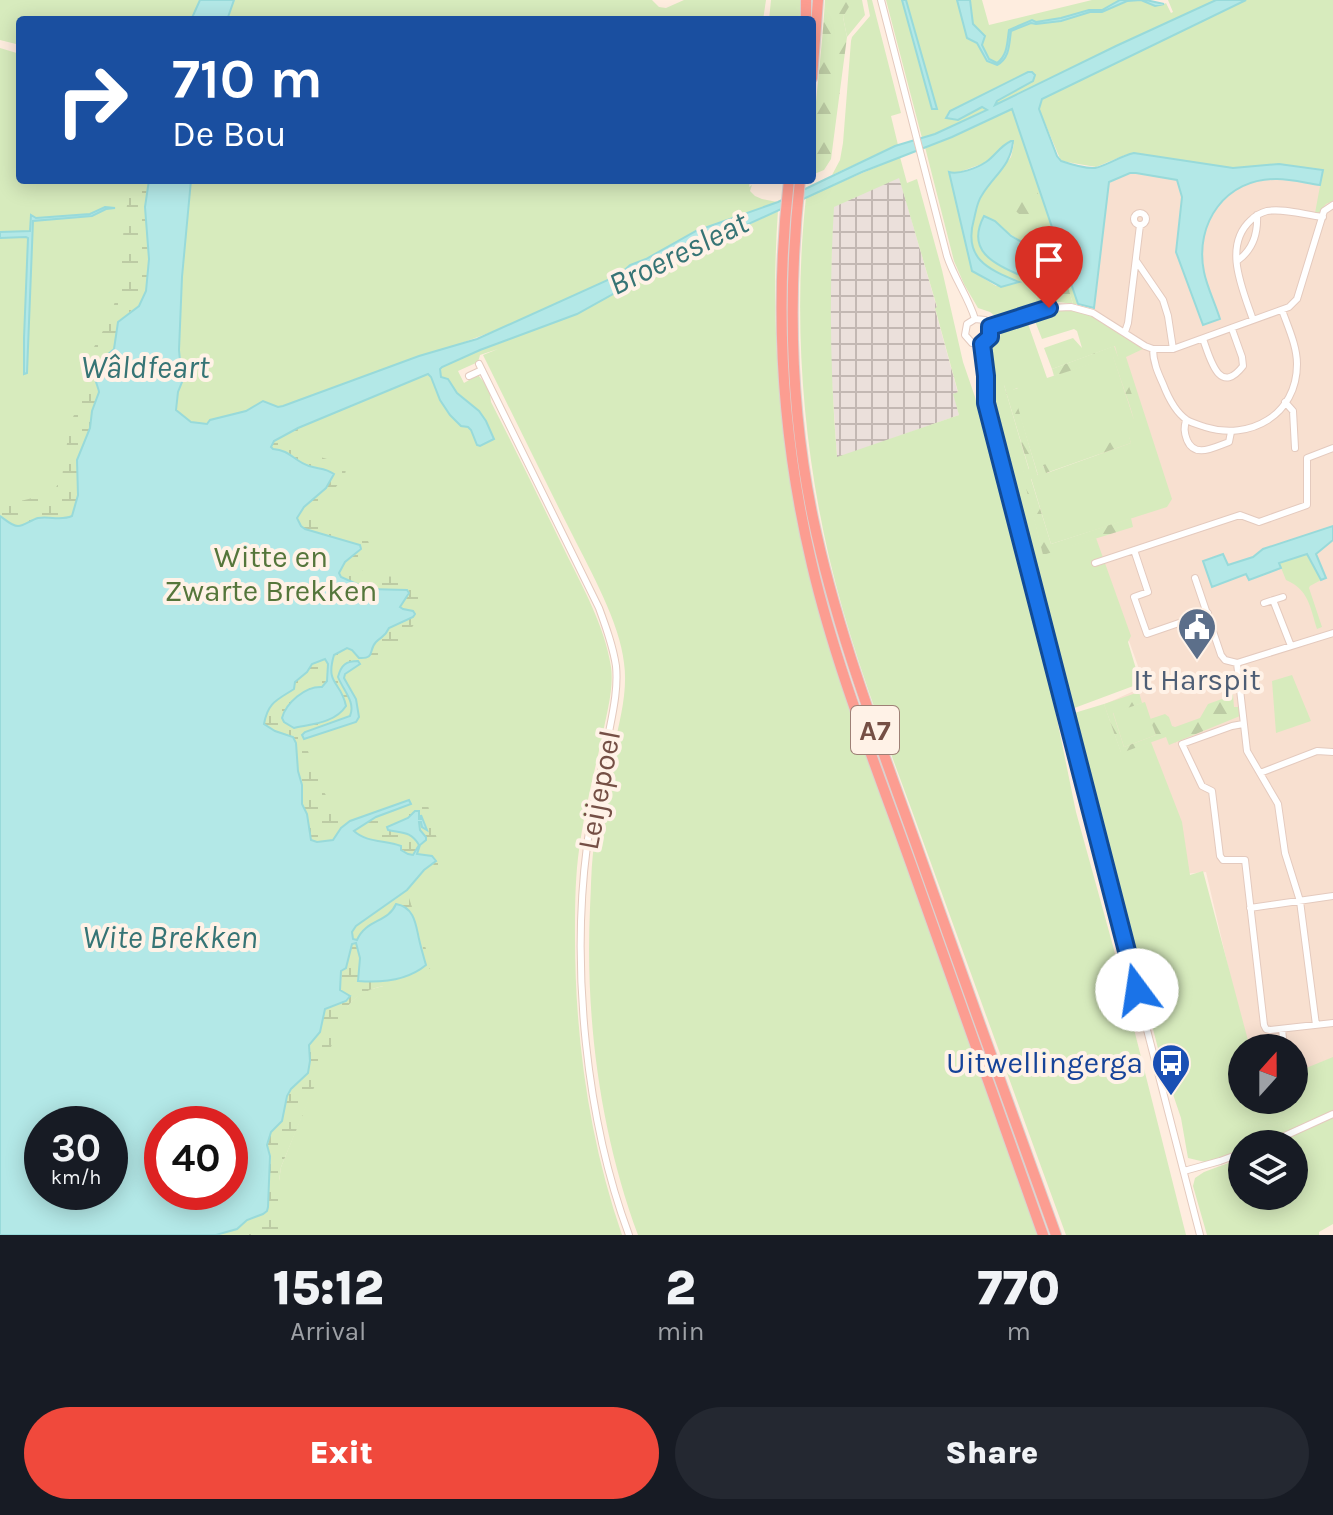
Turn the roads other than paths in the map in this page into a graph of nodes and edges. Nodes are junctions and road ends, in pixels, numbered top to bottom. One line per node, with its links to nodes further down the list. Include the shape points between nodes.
1 (818, 0): 3 (highway)
2 (881, 0): 13 (street, via 949,262)
3 (816, 26)
4 (788, 184): 53 (highway, A7, via 781,275 785,407 812,566 863,730)
5 (800, 184): 54 (highway, A7, via 793,273 798,410 829,587)
6 (1333, 205): 8 (street)
7 (1257, 215): 8 (street, via 1268,211); 11 (street, via 1250,249); 11 (street, via 1239,235)
8 (1323, 217): 12 (street, via 1300,294)
9 (1140, 225): 10 (street)
10 (1137, 261): 17 (street); 21 (street, via 1163,300)
11 (1237, 261): 14 (street)
12 (1282, 310): 14 (street); 23 (street, via 1297,361)
13 (975, 319): 15 (street); 19 (street, via 967,324 965,335)
14 (1253, 320): 16 (street)
15 (990, 327): 17 (street, via 1064,306 1093,313); 19 (street, via 990,337)
16 (1232, 329): 18 (street); 18 (street, via 1243,366 1228,378 1213,368)
17 (1125, 332): 20 (street)
18 (1203, 339): 21 (street)
19 (982, 344): 51 (street, via 989,418)
20 (1153, 349): 21 (street); 24 (street, via 1170,400)
21 (1173, 349)
22 (469, 376): 52 (street, Leijepoel, via 480,367 595,600 613,649 613,711 584,874 582,978 598,1122)
23 (1285, 402): 25 (street, via 1262,424); 26 (street, via 1293,411)
24 (1186, 420): 25 (street); 25 (street, via 1185,436 1196,451 1229,442)
25 (1231, 432)
26 (1295, 448)
27 (1333, 448): 28 (street, via 1307,458 1307,505 1259,522 1240,515)
28 (1134, 550): 29 (street); 34 (street, via 1148,592 1134,597 1147,634)
29 (1095, 563)
30 (1195, 578): 34 (street)
31 (1283, 597): 32 (street)
32 (1273, 600): 33 (street); 36 (street)
33 (1264, 603)
34 (1208, 613): 37 (street, via 1222,658)
35 (1333, 633): 36 (street)
36 (1291, 646): 37 (street)
37 (1237, 663): 38 (street)
38 (1243, 724): 40 (street, via 1247,751); 43 (street, via 1182,744 1202,786 1212,791 1220,856 1245,860)
39 (1333, 752): 40 (street, via 1317,751)
40 (1260, 773): 42 (street, via 1278,804 1285,853)
41 (1333, 896): 42 (street)
42 (1300, 901): 43 (street); 45 (street)
43 (1250, 908): 46 (street, via 1264,1025)
44 (1333, 1023): 45 (street)
45 (1316, 1025): 46 (street)
46 (1282, 1029): 47 (street)
47 (1283, 1034)
48 (1333, 1114): 49 (street)
49 (1298, 1130)
50 (1228, 1158): 51 (street)
51 (1184, 1171): 55 (street)
52 (629, 1235)
53 (1043, 1235)
54 (1056, 1235)
55 (1200, 1235)

